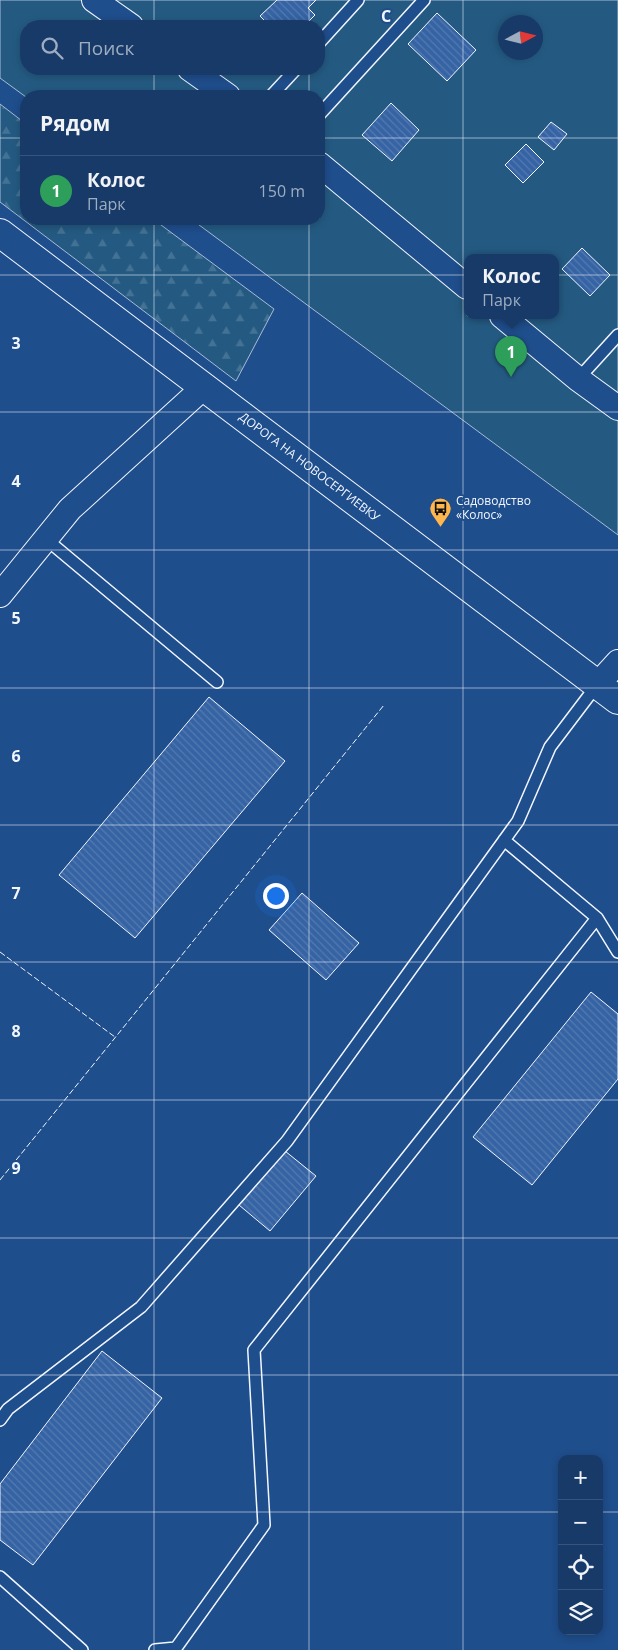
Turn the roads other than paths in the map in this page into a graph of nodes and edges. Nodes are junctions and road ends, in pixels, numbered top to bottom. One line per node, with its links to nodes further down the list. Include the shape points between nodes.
1 (94, 0): 4 (street)
2 (358, 0): 5 (lane)
3 (424, 0): 10 (lane)
4 (122, 20)
5 (325, 36)
6 (198, 75): 8 (street)
7 (290, 75): 9 (lane)
8 (220, 90)
9 (277, 90)
10 (325, 108)
11 (325, 169): 13 (street)
12 (0, 233): 17 (street, ДОРОГА НА НОВОСЕРГИЕВКУ)
13 (464, 285)
14 (506, 319): 16 (street)
15 (618, 335): 16 (lane)
16 (578, 379): 18 (street)
17 (204, 387): 19 (street, via 70,509); 23 (street, ДОРОГА НА НОВОСЕРГИЕВКУ)
18 (618, 408)
19 (46, 539): 20 (street); 22 (lane)
20 (0, 595)
21 (618, 662): 23 (street)
22 (217, 682)
23 (608, 693): 24 (lane, via 550,747 518,821)
24 (504, 840): 25 (lane); 27 (lane, via 286,1141 141,1307 8,1409)
25 (597, 918): 26 (lane); 30 (lane, via 254,1350 264,1525 176,1648)
26 (618, 952)
27 (0, 1420)
28 (0, 1577): 29 (lane)
29 (82, 1650)
30 (155, 1650)

